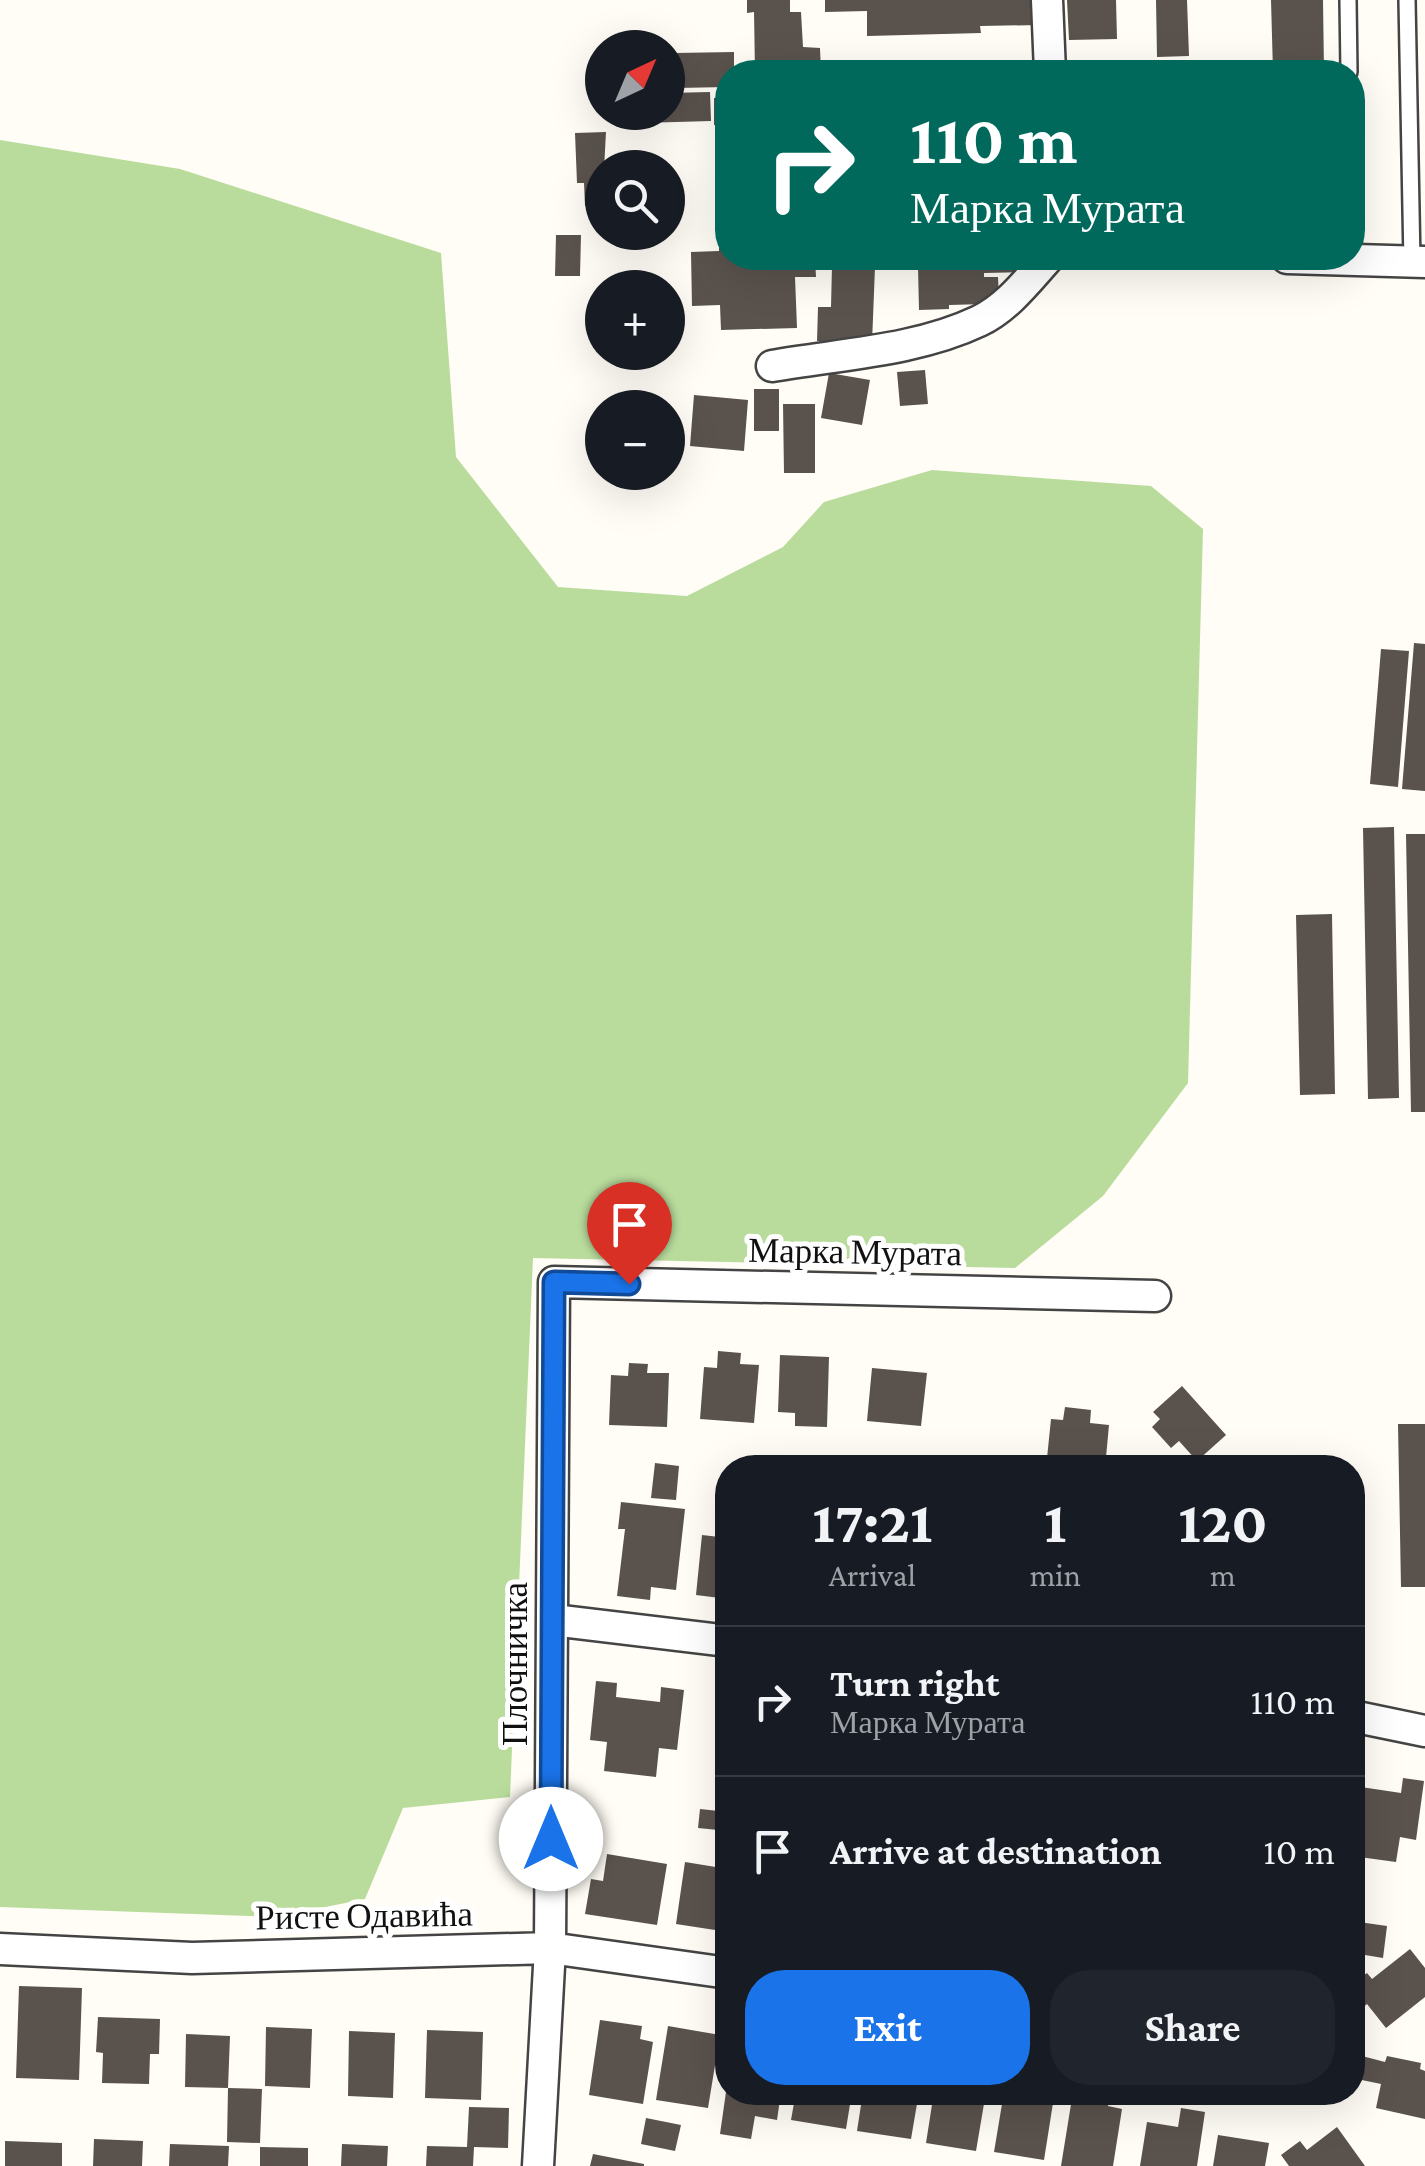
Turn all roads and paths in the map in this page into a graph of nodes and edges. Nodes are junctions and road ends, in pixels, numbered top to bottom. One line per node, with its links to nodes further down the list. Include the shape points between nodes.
1 (1047, 0): 4 (street)
2 (1348, 0): 5 (lane)
3 (1407, 0): 7 (lane)
4 (1050, 60)
5 (1350, 60)
6 (1365, 260): 7 (street)
7 (1418, 262)
8 (1037, 270): 9 (street, via 982,320 923,341)
9 (772, 366)
10 (554, 1282): 11 (street, Марка Мурата); 12 (street, Плочничка)
11 (1155, 1296)
12 (553, 1620): 13 (street); 16 (street, Плочничка)
13 (715, 1639)
14 (1365, 1719): 15 (street)
15 (1425, 1732)
16 (550, 1948): 17 (street, Ристе Одавића, via 192,1958); 18 (street, Ристе Одавића); 19 (street, Плочничка)
17 (0, 1949)
18 (715, 1971)
19 (538, 2166)

